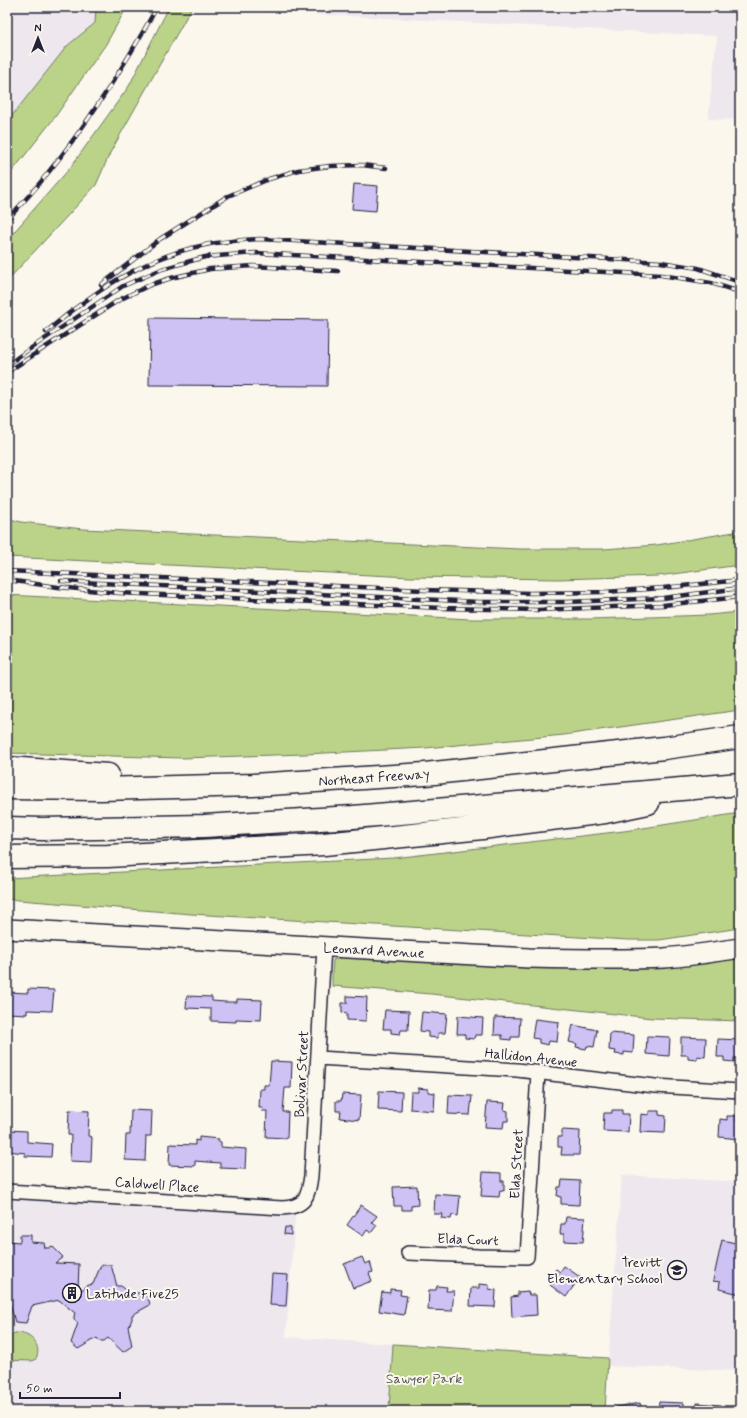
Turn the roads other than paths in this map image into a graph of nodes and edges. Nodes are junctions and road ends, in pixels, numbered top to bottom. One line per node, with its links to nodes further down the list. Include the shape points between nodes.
1 (740, 737): 3 (highway, Northeast Freeway, via 461,770)
2 (7, 768): 3 (highway)
3 (253, 785): 5 (highway, Northeast Freeway, via 101,789)
4 (737, 785): 6 (highway, via 353,817 204,826); 7 (highway, via 605,812 482,828 324,844)
5 (7, 788)
6 (7, 828)
7 (108, 856): 8 (highway); 9 (highway)
8 (7, 857)
9 (7, 867)
10 (7, 929): 11 (street, Leonard Avenue)
11 (324, 947): 12 (street, Leonard Avenue, via 594,959 664,958); 13 (street, Bolivar Street)
12 (740, 948)
13 (318, 1058): 14 (street, Hallidon Avenue); 17 (street, Bolivar Street, via 311,1176 309,1189)
14 (538, 1073): 15 (street, Hallidon Avenue, via 655,1086); 19 (street, Elda Street)
15 (740, 1091)
16 (7, 1191): 17 (street, Caldwell Place, via 282,1208 296,1207)
17 (303, 1201)
18 (408, 1253): 19 (street, Elda Court)
19 (527, 1256)

